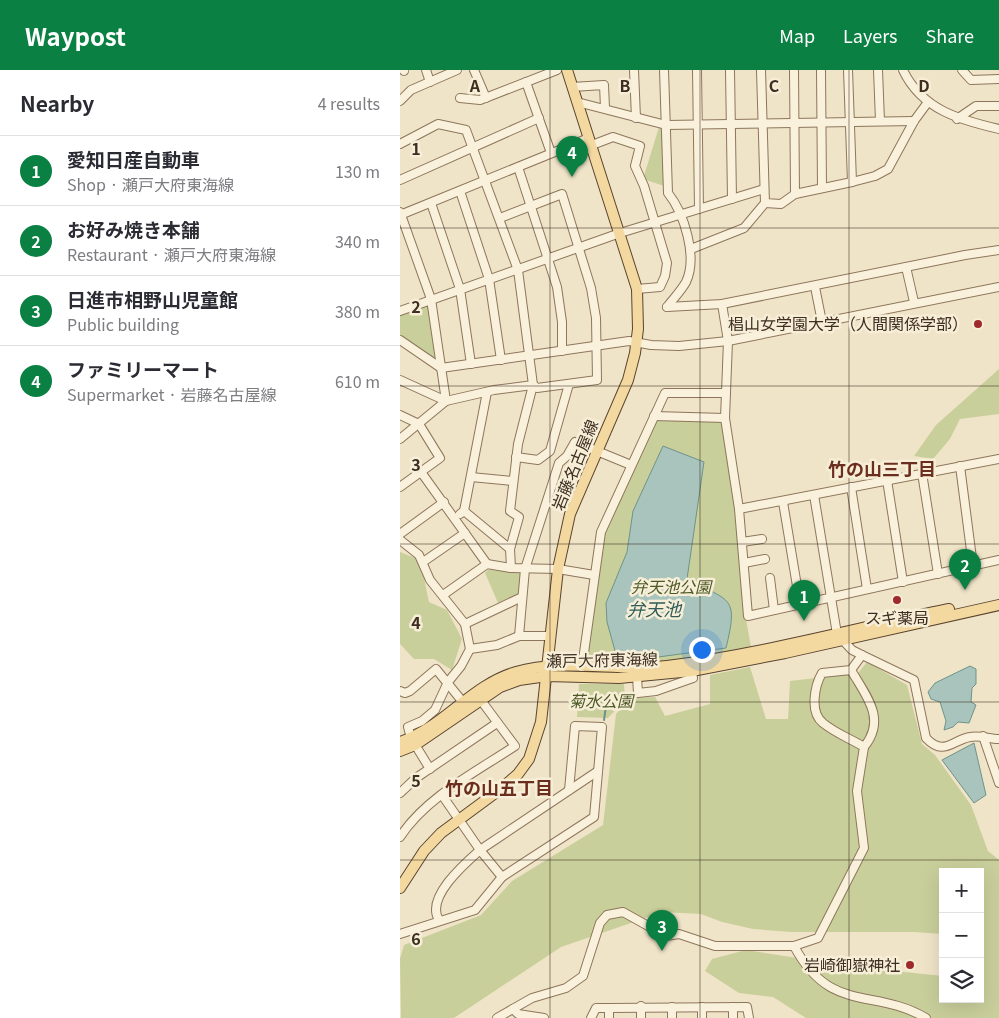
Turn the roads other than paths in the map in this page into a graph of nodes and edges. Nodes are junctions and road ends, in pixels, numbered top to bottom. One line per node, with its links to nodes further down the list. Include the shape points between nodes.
1 (426, 70): 18 (street)
2 (457, 70): 18 (street)
3 (474, 70): 22 (street)
4 (557, 70): 19 (street)
5 (567, 70): 20 (main road, 岩藤名古屋線)
6 (634, 70): 29 (street)
7 (664, 70): 38 (street)
8 (697, 70): 39 (street)
9 (730, 70): 37 (street)
10 (761, 70): 34 (street)
11 (794, 70): 35 (street)
12 (821, 70): 36 (street)
13 (848, 70): 33 (street)
14 (878, 70): 32 (street)
15 (903, 70): 25 (street)
16 (962, 70): 17 (street, via 971,80)
17 (999, 79)
18 (430, 82): 23 (street, via 411,90)
19 (526, 82): 22 (street); 28 (street)
20 (572, 87): 24 (main road, 岩藤名古屋線); 27 (street, via 604,85)
21 (460, 98): 22 (street)
22 (486, 98)
23 (400, 101)
24 (577, 102): 27 (street); 41 (main road, 岩藤名古屋線)
25 (928, 102): 30 (street); 31 (street)
26 (999, 106): 30 (street, via 976,106)
27 (605, 108): 29 (street)
28 (539, 118): 43 (street); 44 (street)
29 (636, 118): 38 (street)
30 (957, 119): 40 (street)
31 (914, 120): 32 (street); 48 (street, via 888,169)
32 (880, 121): 33 (street)
33 (848, 122): 36 (street); 48 (street)
34 (763, 123): 35 (street); 37 (street); 50 (street)
35 (793, 123): 36 (street); 52 (street)
36 (822, 123): 49 (street)
37 (731, 124): 39 (street); 53 (street)
38 (666, 125): 39 (street); 59 (street, via 668,192 679,206)
39 (698, 125): 57 (street)
40 (999, 130)
41 (591, 142): 44 (street); 61 (street, via 613,137 640,146 635,166); 62 (main road, 岩藤名古屋線)
42 (400, 144): 43 (street, via 438,124 466,130)
43 (473, 148): 46 (street); 47 (street)
44 (552, 154): 45 (street)
45 (518, 167): 47 (street); 56 (street)
46 (400, 180)
47 (486, 181): 51 (street); 60 (street)
48 (852, 182): 49 (street)
49 (822, 188): 52 (street)
50 (764, 190): 53 (street); 55 (street)
51 (460, 191): 54 (street); 69 (street)
52 (795, 194): 55 (street, via 782,204)
53 (732, 199): 57 (street)
54 (431, 203): 58 (street); 72 (street)
55 (765, 203): 64 (street, via 744,228)
56 (530, 207): 60 (street); 63 (street, via 562,194); 66 (street)
57 (699, 209): 59 (street)
58 (400, 214): 74 (street)
59 (680, 215): 61 (street); 64 (street)
60 (500, 218): 68 (street)
61 (656, 223): 62 (street); 73 (street, via 667,262 665,276 660,286)
62 (620, 233): 63 (street); 73 (main road, 岩藤名古屋線)
63 (579, 248): 66 (street); 82 (street, via 591,288)
64 (690, 249): 76 (street, via 686,281 667,307)
65 (999, 250): 67 (street)
66 (548, 259): 68 (street); 83 (street, via 562,322)
67 (906, 267): 71 (street); 75 (street)
68 (518, 270): 69 (street); 84 (street)
69 (489, 279): 72 (street); 85 (street)
70 (999, 286): 75 (street)
71 (815, 287): 76 (street); 78 (street)
72 (460, 289): 74 (street); 86 (street)
73 (637, 289): 80 (main road, 岩藤名古屋線)
74 (430, 299): 77 (street); 87 (street)
75 (914, 302): 78 (street)
76 (722, 304): 81 (street)
77 (400, 311)
78 (822, 322): 81 (street)
79 (400, 340): 87 (street)
80 (637, 340): 81 (street, via 679,346); 82 (street); 99 (main road, 岩藤名古屋線, via 628,380)
81 (728, 341): 92 (street)
82 (597, 346): 83 (street); 89 (street, via 597,380)
83 (562, 351): 84 (street)
84 (530, 356): 85 (street); 90 (street)
85 (501, 360): 86 (street)
86 (471, 364): 87 (street)
87 (441, 368): 93 (street)
88 (400, 380): 93 (street)
89 (569, 384): 90 (street); 100 (street, via 550,451 538,460)
90 (533, 386): 91 (street); 100 (street)
91 (487, 392): 93 (street); 106 (street)
92 (726, 393): 95 (street, via 665,393); 96 (street)
93 (446, 401): 97 (street)
94 (400, 415): 97 (street)
95 (654, 416): 96 (street); 102 (street)
96 (725, 418): 114 (street)
97 (419, 424): 98 (street); 104 (street, via 440,458)
98 (400, 439)
99 (596, 450): 102 (street); 130 (street, via 575,442 559,463); 131 (main road, 岩藤名古屋線, via 570,514)
100 (516, 457): 108 (street)
101 (999, 459): 103 (street)
102 (631, 465): 133 (street, via 601,532)
103 (960, 466): 105 (street); 128 (street)
104 (422, 472): 109 (street); 112 (street)
105 (922, 473): 107 (street); 132 (street)
106 (471, 477): 108 (street); 115 (street)
107 (887, 480): 110 (street); 135 (street)
108 (512, 481): 122 (street, via 510,511 519,516)
109 (400, 487)
110 (851, 487): 111 (street); 136 (street)
111 (814, 495): 113 (street); 139 (street)
112 (444, 502): 116 (street); 118 (street)
113 (783, 502): 114 (street); 141 (street)
114 (739, 509): 121 (street)
115 (464, 511): 116 (street); 122 (street)
116 (454, 517): 117 (street)
117 (465, 532): 125 (street); 127 (street)
118 (400, 534)
119 (762, 539): 121 (street)
120 (400, 540): 125 (street)
121 (742, 542): 126 (street)
122 (510, 549): 129 (street)
123 (765, 559): 126 (street)
124 (999, 560): 128 (street)
125 (423, 562): 137 (street, via 430,580)
126 (744, 563): 143 (street, via 748,616)
127 (487, 564): 129 (street); 137 (street)
128 (972, 566): 132 (street)
129 (511, 568): 130 (street)
130 (525, 569): 131 (street); 138 (street)
131 (558, 569): 133 (street); 146 (main road, 岩藤名古屋線)
132 (938, 574): 135 (street)
133 (594, 576): 150 (street)
134 (770, 578): 143 (street)
135 (903, 582): 136 (street)
136 (867, 590): 139 (street)
137 (443, 595): 144 (street)
138 (522, 597): 144 (street); 145 (street)
139 (830, 598): 141 (street); 147 (street)
140 (999, 598): 147 (main road, 瀬戸大府東海線)
141 (800, 604): 143 (street)
142 (999, 606): 147 (main road, 瀬戸大府東海線)
143 (774, 610)
144 (465, 624): 148 (street)
145 (519, 636): 146 (street); 148 (street, via 497,645)
146 (550, 636): 152 (main road, 岩藤名古屋線)
147 (840, 637): 149 (street); 150 (main road, 瀬戸大府東海線, via 708,661 661,666); 153 (main road, 瀬戸大府東海線)
148 (470, 649): 155 (street)
149 (862, 655): 151 (street); 161 (street, via 914,680 926,738 933,745 941,748)
150 (582, 667): 152 (main road, 瀬戸大府東海線)
151 (851, 670): 165 (street, via 872,706 876,724 871,739); 165 (street, via 822,673 815,685 816,708 821,722)
152 (547, 671): 154 (main road, 瀬戸大府東海線); 157 (main road, 瀬戸大府東海線, via 500,687); 158 (main road, 瀬戸大府東海線, via 516,672 494,680); 173 (main road, 岩藤名古屋線, via 541,722 529,759 502,788)
153 (692, 671): 154 (main road, 瀬戸大府東海線); 154 (street, via 694,678 656,691 638,693)
154 (637, 677)
155 (448, 682): 156 (street, via 436,669 406,694); 158 (street); 160 (street, via 435,710 422,721)
156 (400, 691)
157 (480, 700): 159 (street); 163 (main road, 瀬戸大府東海線)
158 (462, 701): 163 (main road, 瀬戸大府東海線)
159 (498, 723): 167 (street); 172 (street, via 515,746)
160 (404, 727): 163 (street)
161 (982, 736): 162 (street); 169 (street)
162 (999, 739)
163 (413, 741): 164 (main road, 瀬戸大府東海線); 166 (main road, 瀬戸大府東海線); 167 (street)
164 (400, 742)
165 (864, 747): 182 (street, via 858,791 864,848 818,938)
166 (400, 751)
167 (430, 769): 171 (street)
168 (598, 772): 170 (street); 170 (street, via 602,727 575,726); 178 (street, via 594,817)
169 (999, 783)
170 (569, 790): 177 (street)
171 (400, 793)
172 (442, 795): 173 (street); 175 (street)
173 (458, 819): 177 (street); 179 (main road, 岩藤名古屋線, via 424,851)
174 (400, 821): 175 (street)
175 (406, 828): 176 (street)
176 (400, 837)
177 (480, 850): 178 (street); 180 (street, via 463,865 441,893 436,909)
178 (502, 877): 180 (street, via 475,910)
179 (400, 888)
180 (439, 920): 181 (street)
181 (400, 934)
182 (794, 946): 188 (street, via 714,946 679,934 666,936 623,912 607,915 600,923 583,976 566,988 532,998); 198 (street, via 805,966 834,990 854,998 910,1009)
183 (641, 1006): 184 (street); 187 (street); 193 (street)
184 (672, 1007): 185 (street); 194 (street)
185 (702, 1007): 186 (street); 195 (street)
186 (733, 1007): 196 (street); 197 (street, via 747,1007)
187 (609, 1008): 191 (street, via 596,1008); 192 (street)
188 (513, 1009): 189 (street); 190 (street, via 518,1014)
189 (503, 1017)
190 (544, 1018)
191 (591, 1018)
192 (609, 1018)
193 (642, 1018)
194 (672, 1018)
195 (702, 1018)
196 (733, 1018)
197 (750, 1018)
198 (926, 1018)

